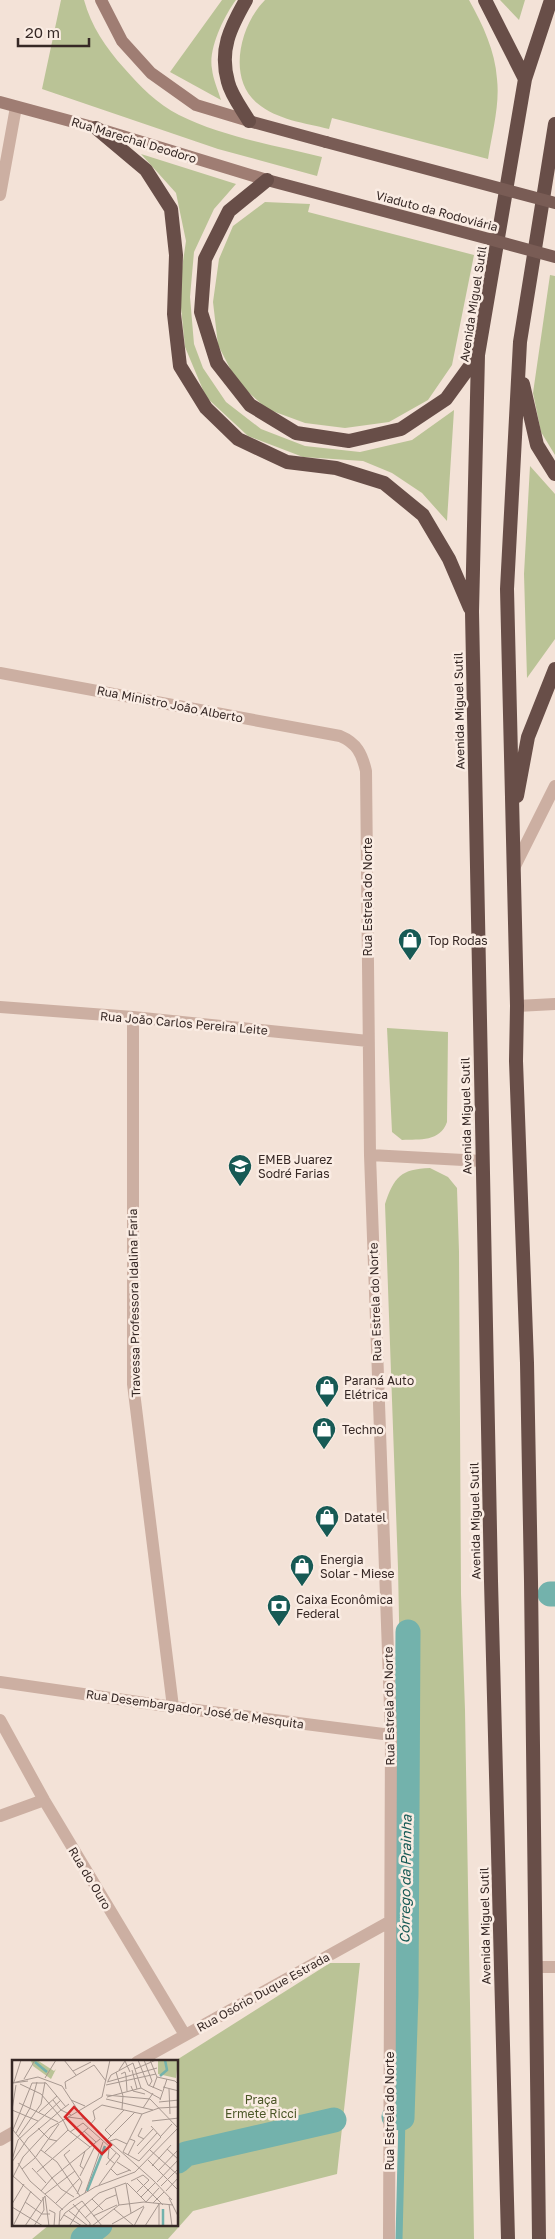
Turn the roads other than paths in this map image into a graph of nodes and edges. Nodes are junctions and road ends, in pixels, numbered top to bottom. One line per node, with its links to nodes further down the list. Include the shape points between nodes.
1 (101, 0): 8 (main road, via 122,41 151,73 196,105)
2 (246, 0): 8 (highway, via 230,27 224,57 228,84)
3 (485, 0): 5 (highway)
4 (552, 0): 5 (highway, Avenida Miguel Sutil)
5 (525, 79): 16 (highway, Avenida Miguel Sutil)
6 (0, 102): 7 (main road, Rua Marechal Deodoro)
7 (16, 107): 10 (main road, Rua Marechal Deodoro); 13 (street)
8 (249, 121): 14 (main road, bridge)
9 (555, 124): 11 (highway)
10 (96, 128): 12 (main road, Rua Marechal Deodoro); 19 (highway, via 146,170 171,209 176,255 174,314 180,366 206,408 238,440 287,462 336,468 384,483 423,515 449,559)
11 (552, 148): 17 (highway, via 520,342)
12 (266, 180): 15 (main road, Viaduto da Rodoviária, bridge); 16 (highway, via 229,211 205,259 201,312 217,363 250,406 296,433 349,441 401,429 446,399)
13 (0, 195)
14 (555, 203)
15 (555, 257)
16 (478, 356): 19 (highway, Avenida Miguel Sutil)
17 (519, 368): 18 (highway, via 537,446); 24 (highway, via 508,589)
18 (555, 474)
19 (472, 612): 32 (highway, Avenida Miguel Sutil)
20 (555, 669): 24 (highway, via 528,737)
21 (0, 672): 22 (street, Rua Ministro João Alberto)
22 (340, 736): 30 (street, Rua Estrela do Norte, via 356,745 366,771)
23 (555, 786): 25 (street)
24 (511, 824): 25 (highway)
25 (513, 871): 27 (highway)
26 (555, 1004): 27 (street)
27 (517, 1006): 40 (highway, via 516,1060 527,1363)
28 (0, 1007): 29 (street, Rua João Carlos Pereira Leite)
29 (133, 1017): 30 (street, Rua João Carlos Pereira Leite); 34 (street, Travessa Professora Idalina Faria, via 133,1384)
30 (368, 1041): 31 (street, Rua Estrela do Norte)
31 (370, 1154): 32 (street); 36 (street, Rua Estrela do Norte)
32 (482, 1161): 47 (highway, Avenida Miguel Sutil)
33 (0, 1682): 34 (street, Rua Desembargador José de Mesquita)
34 (173, 1707): 36 (street, Rua Desembargador José de Mesquita)
35 (0, 1720): 37 (street, Rua do Ouro)
36 (390, 1735): 39 (street, Rua Estrela do Norte)
37 (44, 1800): 38 (street); 42 (street, Rua do Ouro)
38 (0, 1816)
39 (389, 1922): 42 (street, Rua Osório Duque Estrada); 46 (street, Rua Estrela do Norte)
40 (536, 1967): 41 (street); 48 (highway)
41 (555, 1968)
42 (185, 2034): 43 (street, Rua Osório Duque Estrada)
43 (140, 2060)
44 (12, 2133): 45 (street)
45 (0, 2140)
46 (389, 2239)
47 (508, 2239)
48 (538, 2239)

